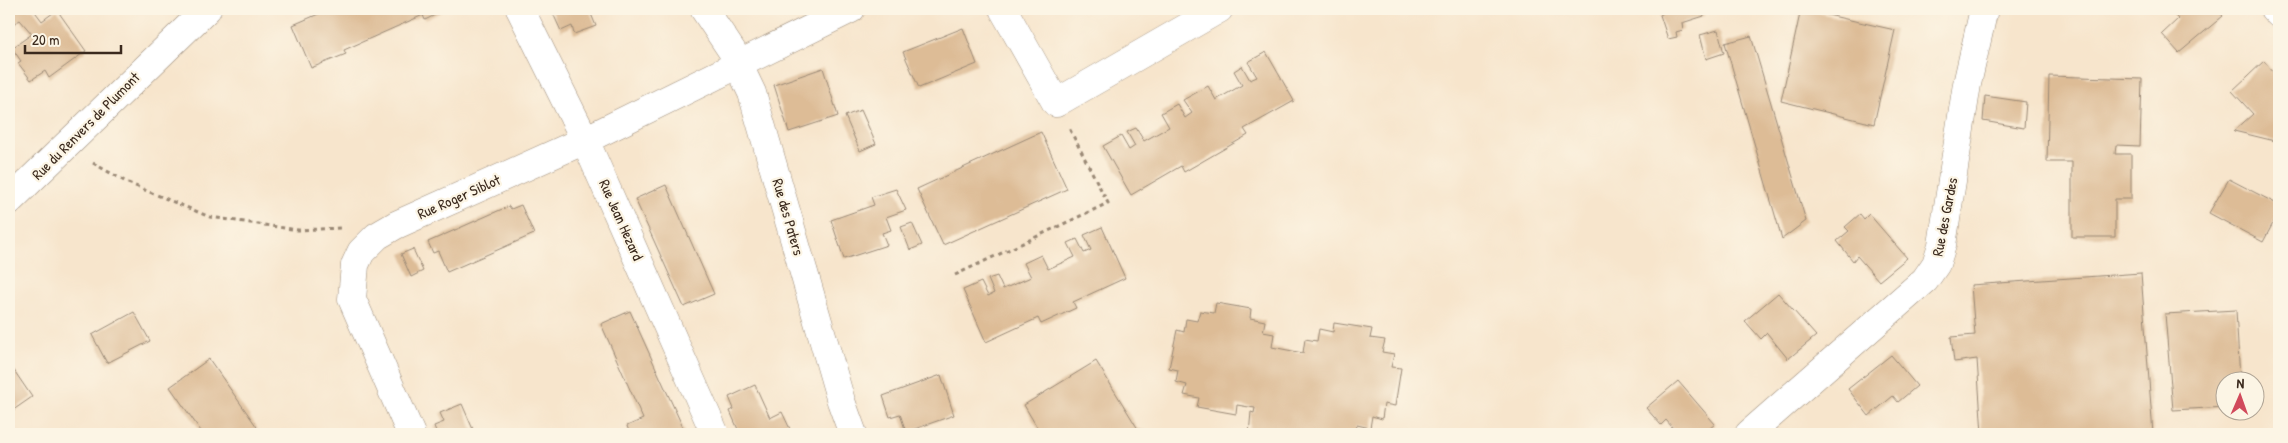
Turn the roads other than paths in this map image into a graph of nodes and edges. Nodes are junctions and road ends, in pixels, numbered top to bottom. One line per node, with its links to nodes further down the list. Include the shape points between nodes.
1 (207, 9): 12 (street, Rue du Renvers de Plumont)
2 (520, 9): 11 (street, Rue Jean Hezard)
3 (704, 9): 10 (street, Rue des Paters)
4 (851, 9): 10 (street, Rue Roger Siblot)
5 (1003, 9): 6 (street, via 1056,103)
6 (1219, 9)
7 (1984, 9): 16 (street, Rue des Gardes, via 1967,84 1942,245 1936,264 1925,280)
8 (2274, 9): 9 (street)
9 (2279, 14)
10 (738, 63): 11 (street, Rue Roger Siblot); 15 (street, Rue des Paters, via 752,93)
11 (585, 140): 13 (street, Rue Roger Siblot, via 396,225 377,236 361,252 355,265 352,299); 14 (street, Rue Jean Hezard)
12 (9, 201)
13 (411, 434)
14 (715, 434)
15 (853, 434)
16 (1750, 434)

